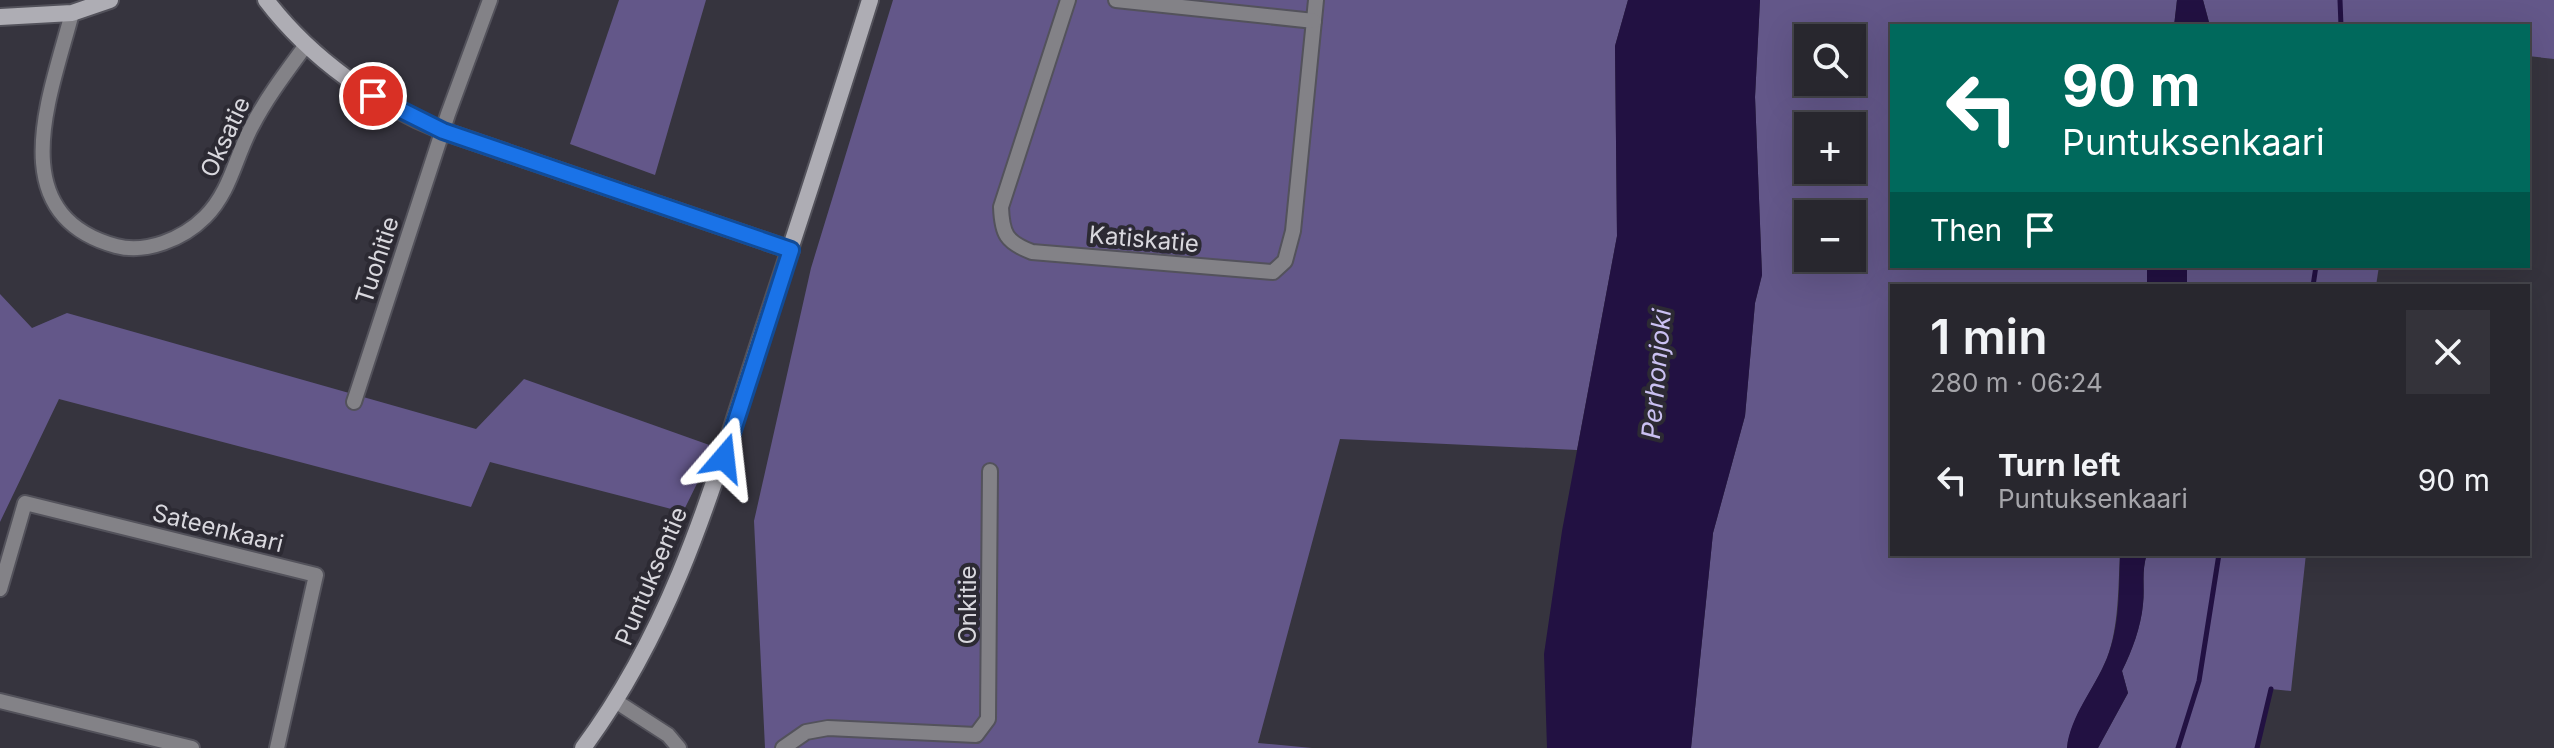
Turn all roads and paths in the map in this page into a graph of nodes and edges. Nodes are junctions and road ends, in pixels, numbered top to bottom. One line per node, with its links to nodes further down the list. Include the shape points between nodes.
1 (110, 0): 8 (street)
2 (266, 0): 11 (street)
3 (490, 0): 12 (street, Tuohitie)
4 (870, 0): 13 (street, Puntuksentie)
5 (1068, 0): 10 (street, Katiskatie, via 1001,207 1002,231 1010,244 1032,252 1273,272 1285,261 1293,231)
6 (1116, 0): 10 (street)
7 (1316, 0): 10 (street)
8 (72, 13): 9 (street); 11 (street, Oksatie, via 40,140 44,188 68,220 120,248 172,239 216,205 264,103)
9 (0, 17)
10 (1314, 21)
11 (306, 45): 12 (street, via 373,96)
12 (443, 131): 13 (street); 14 (street, Tuohitie)
13 (791, 250): 18 (street, Puntuksentie, via 683,572)
14 (354, 402)
15 (990, 471): 23 (street, Onkitie, via 988,719 976,735 828,728 806,732)
16 (0, 589): 20 (street, Sateenkaari, via 25,503 316,575)
17 (0, 701): 19 (street)
18 (617, 702): 21 (street, Puntuksentie); 22 (street)
19 (192, 748)
20 (277, 748)
21 (583, 748)
22 (679, 748)
23 (783, 748)

